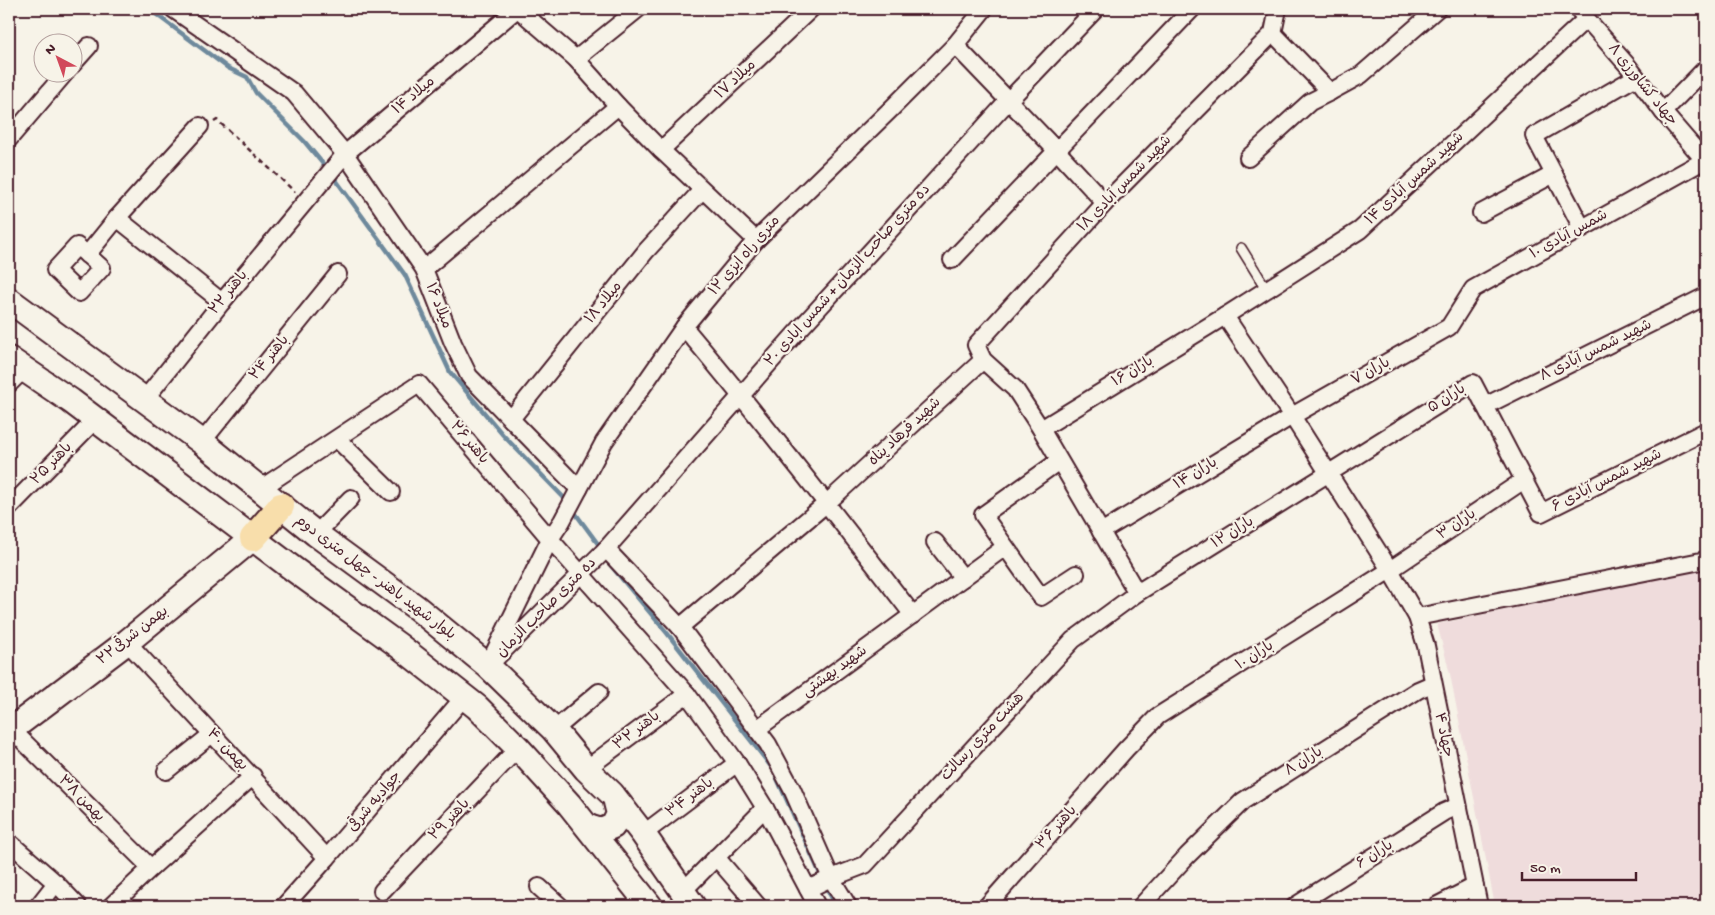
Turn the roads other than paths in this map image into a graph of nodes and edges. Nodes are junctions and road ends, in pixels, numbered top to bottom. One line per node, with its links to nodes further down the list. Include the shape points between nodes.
1 (173, 9): 27 (street, via 294,93)
2 (518, 9): 15 (street); 27 (street, میلاد ۱۴)
3 (638, 9): 15 (street)
4 (811, 9): 25 (street, میلاد ۱۷)
5 (984, 9): 12 (street, ۱۲ متری راه ایزی)
6 (1096, 9): 20 (street, ده متری صاحب الزمان + شمس ابادی ۲۰)
7 (1192, 9): 26 (street)
8 (1278, 9): 11 (street)
9 (1437, 9): 19 (street, via 1361,75)
10 (1581, 12): 17 (street, جهاد کشاورزی ۸); 43 (street, شهید شمس آبادی ۱۴, via 1360,230)
11 (1273, 33): 19 (street); 33 (street, شهید شمس آبادی ۱۸)
12 (954, 45): 20 (street); 37 (street, ۱۲ متری راه ایزی)
13 (89, 46): 14 (street)
14 (82, 54)
15 (576, 59): 21 (street)
16 (1706, 68): 22 (street)
17 (1636, 77): 22 (street, جهاد کشاورزی ۸); 30 (street, via 1534,136)
18 (57, 82): 24 (street)
19 (1330, 92): 29 (street, via 1310,102)
20 (1009, 100): 26 (street); 52 (street, ده متری صاحب الزمان + شمس ابادی ۲۰)
21 (618, 106): 25 (street); 41 (street, میلاد ۱۶)
22 (1663, 112): 28 (street, جهاد کشاورزی ۸)
23 (200, 126): 35 (street)
24 (9, 138)
25 (662, 150): 31 (street)
26 (1057, 151): 33 (street); 40 (street)
27 (345, 154): 32 (street, میلاد ۱۴); 41 (street)
28 (1704, 156): 36 (street, شمس آبادی ۱۰)
29 (1248, 158)
30 (1554, 174): 34 (street); 36 (street)
31 (702, 190): 37 (street); 56 (street, میلاد ۱۸, via 646,251)
32 (310, 195): 46 (street, باهنر ۲۲)
33 (1106, 203): 50 (street, شهید شمس آبادی ۱۸, via 976,345)
34 (1481, 213)
35 (117, 218): 39 (street); 46 (street)
36 (1582, 228): 48 (street, شمس آبادی ۱۰, via 1472,289)
37 (756, 240): 49 (street, ۱۲ متری راه ایزی)
38 (1241, 248): 43 (lane)
39 (87, 255)
40 (952, 260)
41 (424, 269): 56 (street, میلاد ۱۶, via 469,376)
42 (338, 274): 61 (street, باهنر ۲۴)
43 (1267, 290): 47 (street, شهید شمس آبادی ۱۴)
44 (1706, 296): 54 (street, شهید شمس آبادی ۸)
45 (9, 300): 53 (street, بلوار شهید باهنر - چهل متری دوم)
46 (222, 302): 53 (street, باهنر ۲۲)
47 (1225, 316): 55 (street, جهاد ۴); 58 (street, باران ۱۶)
48 (1449, 327): 55 (street, باران ۷)
49 (684, 328): 52 (street); 67 (street, ۱۲ متری راه ایزی, via 604,442)
50 (983, 360): 58 (street, via 1015,389); 69 (street, شهید فرهاد پناه)
51 (14, 371): 57 (street)
52 (740, 394): 69 (street); 78 (street, ده متری صاحب الزمان + شمس ابادی ۲۰)
53 (145, 399): 61 (street, بلوار شهید باهنر - چهل متری دوم)
54 (1485, 406): 63 (street, باران ۵, via 1473,383); 64 (street, باران ۵)
55 (1292, 416): 63 (street, جهاد ۴); 72 (street, باران ۱۴)
56 (511, 419): 67 (street, میلاد ۱۶)
57 (95, 420): 71 (street, باهنر ۲۵); 74 (street)
58 (1041, 429): 62 (street)
59 (1706, 431): 64 (street, شهید شمس آبادی ۶, via 1541,514)
60 (337, 439): 65 (street, باهنر ۲۶); 66 (street); 75 (street, باهنر ۲۶, via 419,384)
61 (202, 442): 65 (street, بلوار شهید باهنر - چهل متری دوم)
62 (1059, 461): 72 (street); 77 (street, via 983,515)
63 (1328, 473): 80 (street, جهاد ۴); 84 (street, باران ۱۲)
64 (1524, 480): 80 (street, باران ۳)
65 (260, 489): 70 (street, بلوار شهید باهنر - چهل متری دوم)
66 (391, 492)
67 (577, 492): 75 (street, ۱۲ متری راه ایزی)
68 (352, 498): 73 (street)
69 (827, 503): 85 (street); 87 (street, شهید فرهاد پناه)
70 (281, 506): 73 (street, بلوار شهید باهنر - چهل متری دوم); 74 (main road)
71 (9, 508)
72 (1101, 532): 84 (street)
73 (316, 534): 89 (street, بلوار شهید باهنر - چهل متری دوم, via 417,608)
74 (253, 538): 88 (street, ۲۲بهمن شرقی); 93 (street)
75 (550, 539): 82 (street); 89 (street)
76 (935, 542): 83 (street)
77 (1006, 547): 81 (street, via 1041,597); 83 (street, شهید بهشتی)
78 (606, 549): 82 (street, ده متری صاحب الزمان); 87 (street)
79 (1706, 560): 86 (street)
80 (1390, 570): 86 (street, جهاد ۴); 99 (street, باران ۱۰, via 1158,716)
81 (1076, 574)
82 (581, 575): 89 (street, ده متری صاحب الزمان); 92 (street)
83 (963, 578): 85 (street, شهید بهشتی)
84 (1137, 593): 114 (street, هشت متری رسالت, via 1073,640 865,865)
85 (913, 616): 94 (street, شهید بهشتی)
86 (1417, 617): 90 (street, جهاد ۴)
87 (680, 626): 94 (street)
88 (127, 642): 95 (street, ۲۲بهمن شرقی); 97 (street, بهمن ۴۰)
89 (488, 666): 96 (street, بلوار شهید باهنر - چهل متری دوم)
90 (1432, 684): 105 (street, جهاد ۴); 131 (street, باران ۸, via 1243,801)
91 (599, 692): 96 (street)
92 (687, 694): 100 (street); 101 (street, باهنر ۳۲)
93 (464, 697): 98 (street); 111 (street, جوادیه شرقی)
94 (757, 729): 114 (street, via 792,789)
95 (10, 730): 112 (street, بهمن ۳۸)
96 (554, 730): 101 (street, بلوار شهید باهنر - چهل متری دوم)
97 (212, 734): 102 (street); 103 (street, بهمن ۴۰)
98 (518, 748): 107 (street); 119 (street, باهنر ۲۹)
99 (1126, 749): 130 (street, باهنر ۳۶)
100 (737, 763): 106 (street); 109 (street, باهنر ۳۴)
101 (586, 769): 104 (street, بلوار شهید باهنر - چهل متری دوم)
102 (166, 771)
103 (253, 776): 111 (street, بهمن ۴۰); 112 (street)
104 (616, 802): 107 (street, via 619,814 613,826 601,831); 109 (street, بلوار شهید باهنر - چهل متری دوم)
105 (1458, 806): 116 (street, جهاد ۴); 132 (street, باران ۶)
106 (765, 808): 110 (street); 118 (street)
107 (588, 827): 113 (street)
108 (9, 842): 115 (street)
109 (649, 842): 113 (street, via 631,848 622,858); 120 (street, بلوار شهید باهنر - چهل متری دوم)
110 (716, 857): 120 (street); 127 (street)
111 (327, 858): 124 (street, جوادیه شرقی)
112 (151, 868): 123 (street)
113 (622, 870): 126 (street)
114 (831, 878): 118 (street, هشت متری رسالت); 129 (street)
115 (56, 883): 121 (street); 122 (street)
116 (1474, 886): 133 (street); 134 (street, جهاد ۴)
117 (539, 887): 125 (street)
118 (808, 889): 128 (street)
119 (382, 891)
120 (688, 899)
121 (38, 906)
122 (78, 906)
123 (111, 906)
124 (284, 906)
125 (560, 906)
126 (650, 906)
127 (758, 906)
128 (816, 906)
129 (848, 906)
130 (987, 906)
131 (1141, 906)
132 (1295, 906)
133 (1436, 906)
134 (1479, 906)

